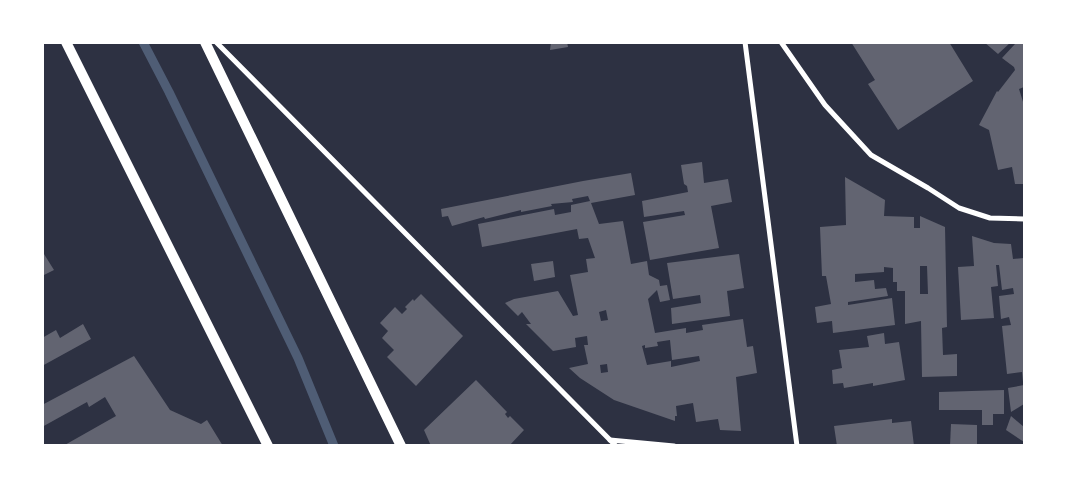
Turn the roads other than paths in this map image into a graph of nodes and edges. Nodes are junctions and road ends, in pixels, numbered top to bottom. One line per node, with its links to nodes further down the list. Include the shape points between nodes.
1 (66, 42): 8 (main road)
2 (205, 42): 9 (main road)
3 (216, 42): 7 (street)
4 (745, 42): 12 (street)
5 (781, 42): 6 (street, via 825,105 871,155 959,208 990,218)
6 (1024, 219)
7 (610, 440): 10 (street); 11 (street)
8 (268, 446)
9 (401, 446)
10 (616, 446)
11 (674, 446)
12 (797, 446)

